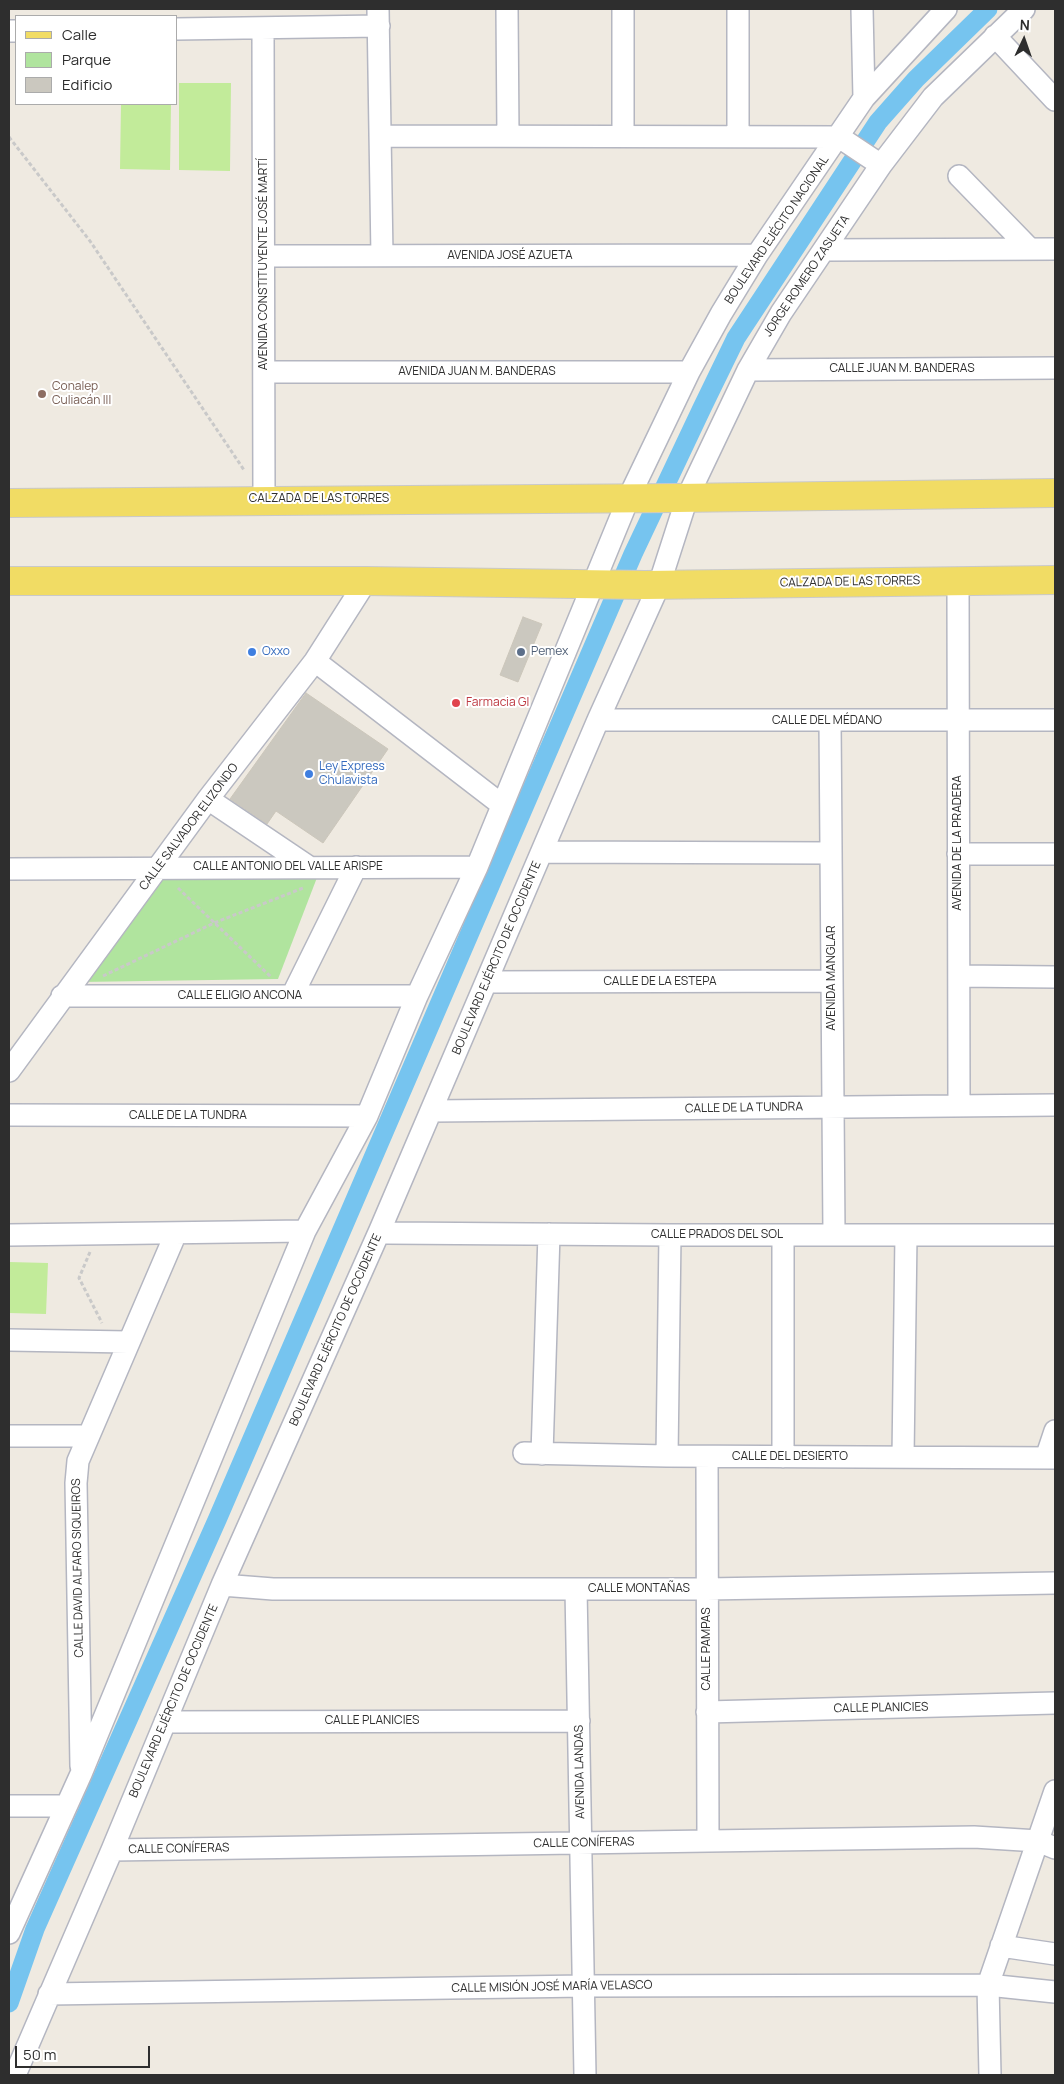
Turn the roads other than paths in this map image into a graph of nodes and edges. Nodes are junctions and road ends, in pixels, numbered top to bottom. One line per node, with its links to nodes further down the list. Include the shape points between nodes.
1 (507, 9): 14 (street)
2 (622, 9): 15 (street)
3 (738, 9): 16 (street)
4 (862, 9): 11 (street)
5 (946, 9): 11 (street, BOULEVARD EJÉCITO NACIONAL)
6 (1024, 9): 10 (street, JORGE ROMERO ZASUETA)
7 (378, 18): 8 (street); 13 (street)
8 (263, 28): 9 (street); 23 (street, AVENIDA CONSTITUYENTE JOSÉ MARTÍ)
9 (178, 29)
10 (995, 36): 12 (street); 18 (street, JORGE ROMERO ZASUETA, via 933,97)
11 (864, 98): 17 (street, BOULEVARD EJÉCITO NACIONAL)
12 (1055, 100)
13 (380, 136): 14 (street); 24 (street)
14 (508, 136): 15 (street)
15 (623, 136): 16 (street)
16 (738, 136): 17 (street)
17 (842, 139): 18 (street); 25 (street, BOULEVARD EJÉCITO NACIONAL)
18 (875, 162): 22 (street, JORGE ROMERO ZASUETA)
19 (959, 176): 20 (street)
20 (1030, 249): 21 (street); 22 (street)
21 (1055, 249)
22 (825, 250): 27 (street, JORGE ROMERO ZASUETA, via 781,313)
23 (264, 256): 24 (street, AVENIDA JOSÉ AZUETA); 28 (street, AVENIDA CONSTITUYENTE JOSÉ MARTÍ)
24 (382, 256): 25 (street, AVENIDA JOSÉ AZUETA)
25 (756, 256): 29 (street, BOULEVARD EJÉCITO NACIONAL)
26 (1055, 368): 27 (street, CALLE JUAN M. BANDERAS)
27 (748, 370): 31 (street, JORGE ROMERO ZASUETA)
28 (264, 372): 29 (street, AVENIDA JUAN M. BANDERAS); 32 (street, AVENIDA CONSTITUYENTE JOSÉ MARTÍ)
29 (689, 372): 31 (street, BOULEVARD EJÉCITO NACIONAL)
30 (1055, 492): 31 (main road, CALZADA DE LAS TORRES)
31 (661, 498): 32 (main road, CALZADA DE LAS TORRES); 38 (street, BOULEVARD EJÉCITO NACIONAL); 39 (street, JORGE ROMERO ZASUETA)
32 (264, 500): 33 (main road, CALZADA DE LAS TORRES)
33 (9, 503)
34 (1055, 580): 37 (main road, CALZADA DE LAS TORRES)
35 (9, 581): 36 (main road)
36 (366, 581): 38 (main road); 40 (street, CALLE SALVADOR ELIZONDO)
37 (958, 581): 39 (main road, CALZADA DE LAS TORRES); 42 (street, AVENIDA DE LA PRADERA)
38 (604, 584): 39 (main road, CALZADA DE LAS TORRES); 46 (street)
39 (652, 585): 41 (street, BOULEVARD EJÉRCITO DE OCCIDENTE)
40 (315, 661): 45 (street, CALLE SALVADOR ELIZONDO); 46 (street)
41 (598, 720): 44 (street, CALLE DEL MÉDANO); 47 (street, BOULEVARD EJÉRCITO DE OCCIDENTE)
42 (958, 720): 43 (street, CALLE DEL MÉDANO); 44 (street, CALLE DEL MÉDANO); 49 (street, AVENIDA DE LA PRADERA)
43 (1055, 720)
44 (830, 721): 48 (street, AVENIDA MANGLAR)
45 (208, 799): 53 (street, CALLE SALVADOR ELIZONDO); 55 (street)
46 (502, 806): 52 (street)
47 (542, 852): 48 (street); 59 (street, BOULEVARD EJÉRCITO DE OCCIDENTE)
48 (832, 854): 58 (street, AVENIDA MANGLAR)
49 (958, 854): 50 (street); 56 (street, AVENIDA DE LA PRADERA)
50 (1055, 854)
51 (356, 867): 52 (street, CALLE ANTONIO DEL VALLE ARISPE); 55 (street, CALLE ANTONIO DEL VALLE ARISPE); 61 (street)
52 (477, 867): 62 (street)
53 (158, 868): 54 (street, CALLE ANTONIO DEL VALLE ARISPE); 55 (street, CALLE ANTONIO DEL VALLE ARISPE); 60 (street, CALLE SALVADOR ELIZONDO)
54 (9, 869)
55 (310, 876)
56 (958, 976): 57 (street); 65 (street, AVENIDA DE LA PRADERA)
57 (1055, 977)
58 (832, 981): 59 (street, CALLE DE LA ESTEPA); 66 (street, AVENIDA MANGLAR)
59 (488, 982): 67 (street, BOULEVARD EJÉRCITO DE OCCIDENTE)
60 (62, 996): 61 (street, CALLE ELIGIO ANCONA); 63 (street, CALLE SALVADOR ELIZONDO)
61 (292, 996): 62 (street, CALLE ELIGIO ANCONA)
62 (418, 996): 69 (street)
63 (9, 1071)
64 (1055, 1105): 65 (street, CALLE DE LA TUNDRA)
65 (959, 1106): 66 (street, CALLE DE LA TUNDRA)
66 (833, 1107): 67 (street, CALLE DE LA TUNDRA); 74 (street, AVENIDA MANGLAR)
67 (432, 1111): 70 (street, BOULEVARD EJÉRCITO DE OCCIDENTE)
68 (9, 1116): 69 (street, CALLE DE LA TUNDRA)
69 (367, 1116): 71 (street)
70 (380, 1230): 73 (street, CALLE PRADOS DEL SOL, via 387,1233); 91 (street, BOULEVARD EJÉRCITO DE OCCIDENTE)
71 (306, 1231): 72 (street); 98 (street)
72 (176, 1233): 75 (street); 81 (street, CALLE DAVID ALFARO SIQUEIROS)
73 (549, 1234): 76 (street, CALLE PRADOS DEL SOL); 85 (street, CALLE DEL DESIERTO, via 533,1454)
74 (834, 1234): 77 (street, CALLE PRADOS DEL SOL); 78 (street, CALLE PRADOS DEL SOL)
75 (9, 1235)
76 (670, 1235): 77 (street, CALLE PRADOS DEL SOL); 85 (street)
77 (783, 1235): 87 (street)
78 (906, 1235): 79 (street, CALLE PRADOS DEL SOL); 88 (street)
79 (1055, 1235)
80 (9, 1340): 81 (street)
81 (120, 1342): 84 (street, CALLE DAVID ALFARO SIQUEIROS)
82 (1055, 1431): 89 (street)
83 (9, 1436): 84 (street)
84 (88, 1436): 98 (street, CALLE DAVID ALFARO SIQUEIROS, via 78,1461 76,1483)
85 (668, 1456): 86 (street, CALLE DEL DESIERTO)
86 (707, 1457): 87 (street, CALLE DEL DESIERTO); 93 (street, CALLE PAMPAS)
87 (784, 1457): 88 (street, CALLE DEL DESIERTO)
88 (903, 1457): 89 (street, CALLE DEL DESIERTO)
89 (1051, 1458)
90 (1055, 1583): 93 (street, CALLE MONTAÑAS)
91 (222, 1585): 92 (street, CALLE MONTAÑAS, via 273,1589); 97 (street, BOULEVARD EJÉRCITO DE OCCIDENTE)
92 (576, 1589): 93 (street, CALLE MONTAÑAS); 96 (street, AVENIDA LANDAS)
93 (707, 1589): 95 (street, CALLE PAMPAS)
94 (1055, 1703): 95 (street, CALLE PLANICIES)
95 (707, 1712): 102 (street, CALLE PAMPAS)
96 (579, 1721): 97 (street, CALLE PLANICIES); 103 (street, AVENIDA LANDAS)
97 (165, 1722): 105 (street, BOULEVARD EJÉRCITO DE OCCIDENTE)
98 (81, 1774): 101 (street)
99 (1055, 1791): 104 (street)
100 (9, 1806): 101 (street)
101 (64, 1806): 106 (street)
102 (708, 1841): 103 (street, CALLE CONÍFERAS); 104 (street, CALLE CONÍFERAS, via 974,1837)
103 (581, 1843): 105 (street, CALLE CONÍFERAS); 110 (street, AVENIDA LANDAS)
104 (1047, 1844): 107 (street)
105 (112, 1850): 112 (street, BOULEVARD EJÉRCITO DE OCCIDENTE)
106 (9, 1933)
107 (1001, 1946): 108 (street); 109 (street)
108 (1055, 1954)
109 (988, 1985): 110 (street, CALLE MISIÓN JOSÉ MARÍA VELASCO); 111 (street, CALLE MISIÓN JOSÉ MARÍA VELASCO); 115 (street)
110 (584, 1986): 112 (street, CALLE MISIÓN JOSÉ MARÍA VELASCO); 114 (street, AVENIDA LANDAS)
111 (1055, 1992)
112 (49, 1994): 113 (street, BOULEVARD EJÉRCITO DE OCCIDENTE)
113 (15, 2075)
114 (585, 2075)
115 (990, 2075)

